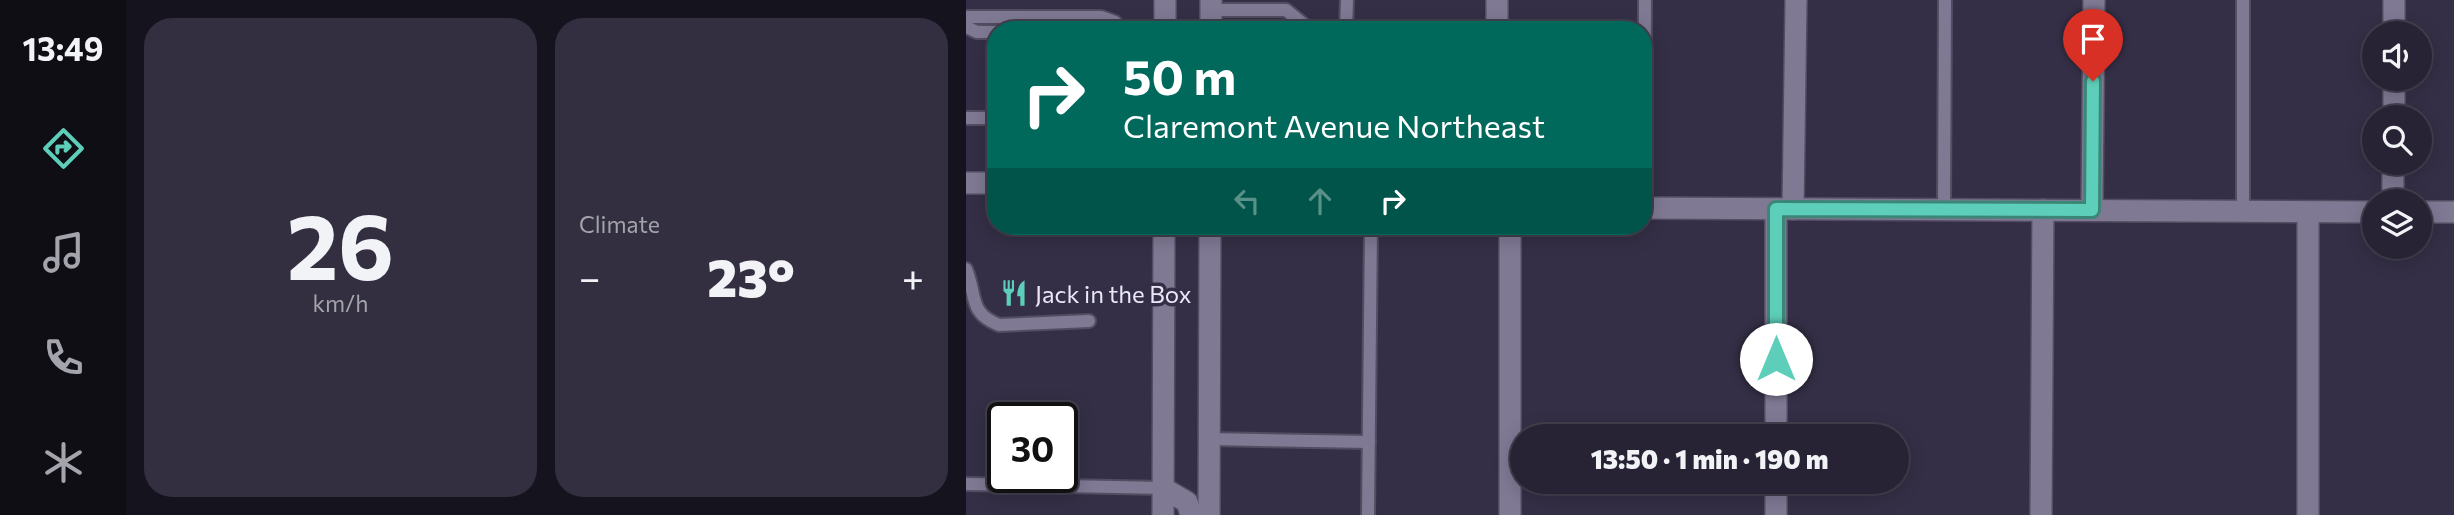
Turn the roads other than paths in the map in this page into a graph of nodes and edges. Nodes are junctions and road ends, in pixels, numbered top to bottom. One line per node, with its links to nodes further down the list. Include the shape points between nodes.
1 (1165, 0): 13 (street)
2 (1346, 0): 15 (lane)
3 (1497, 0): 16 (street)
4 (1644, 0): 17 (lane)
5 (1796, 0): 26 (street)
6 (1945, 0): 27 (lane)
7 (2094, 0): 29 (street)
8 (2243, 0): 30 (lane)
9 (2394, 0): 18 (street)
10 (1211, 13): 14 (lane, via 1286,9)
11 (966, 17): 12 (lane, via 1101,17)
12 (1112, 21)
13 (1165, 21)
14 (1300, 21)
15 (1346, 21)
16 (1497, 21)
17 (1644, 21)
18 (2394, 21)
19 (966, 27): 20 (lane)
20 (987, 33)
21 (966, 118): 22 (lane)
22 (987, 118)
23 (966, 183): 24 (street)
24 (987, 183)
25 (1652, 208): 26 (street)
26 (1785, 209): 27 (street); 41 (street)
27 (1944, 209): 28 (street)
28 (2043, 210): 29 (street); 53 (street)
29 (2092, 210): 30 (street)
30 (2243, 211): 31 (street)
31 (2308, 212): 32 (street); 54 (street)
32 (2362, 212)
33 (2432, 212): 34 (street)
34 (2454, 212)
35 (1164, 235): 45 (street)
36 (1210, 235): 42 (street)
37 (1371, 235): 43 (lane)
38 (1510, 235): 51 (street)
39 (966, 269): 40 (lane, via 978,311 988,321)
40 (1089, 321)
41 (1776, 424)
42 (1210, 439): 43 (lane); 49 (street)
43 (1369, 442): 50 (lane)
44 (966, 484): 45 (lane)
45 (1163, 488): 47 (street); 48 (street, via 1187,502)
46 (1776, 494): 52 (street)
47 (1163, 515)
48 (1192, 515)
49 (1209, 515)
50 (1368, 515)
51 (1510, 515)
52 (1776, 515)
53 (2041, 515)
54 (2308, 515)

